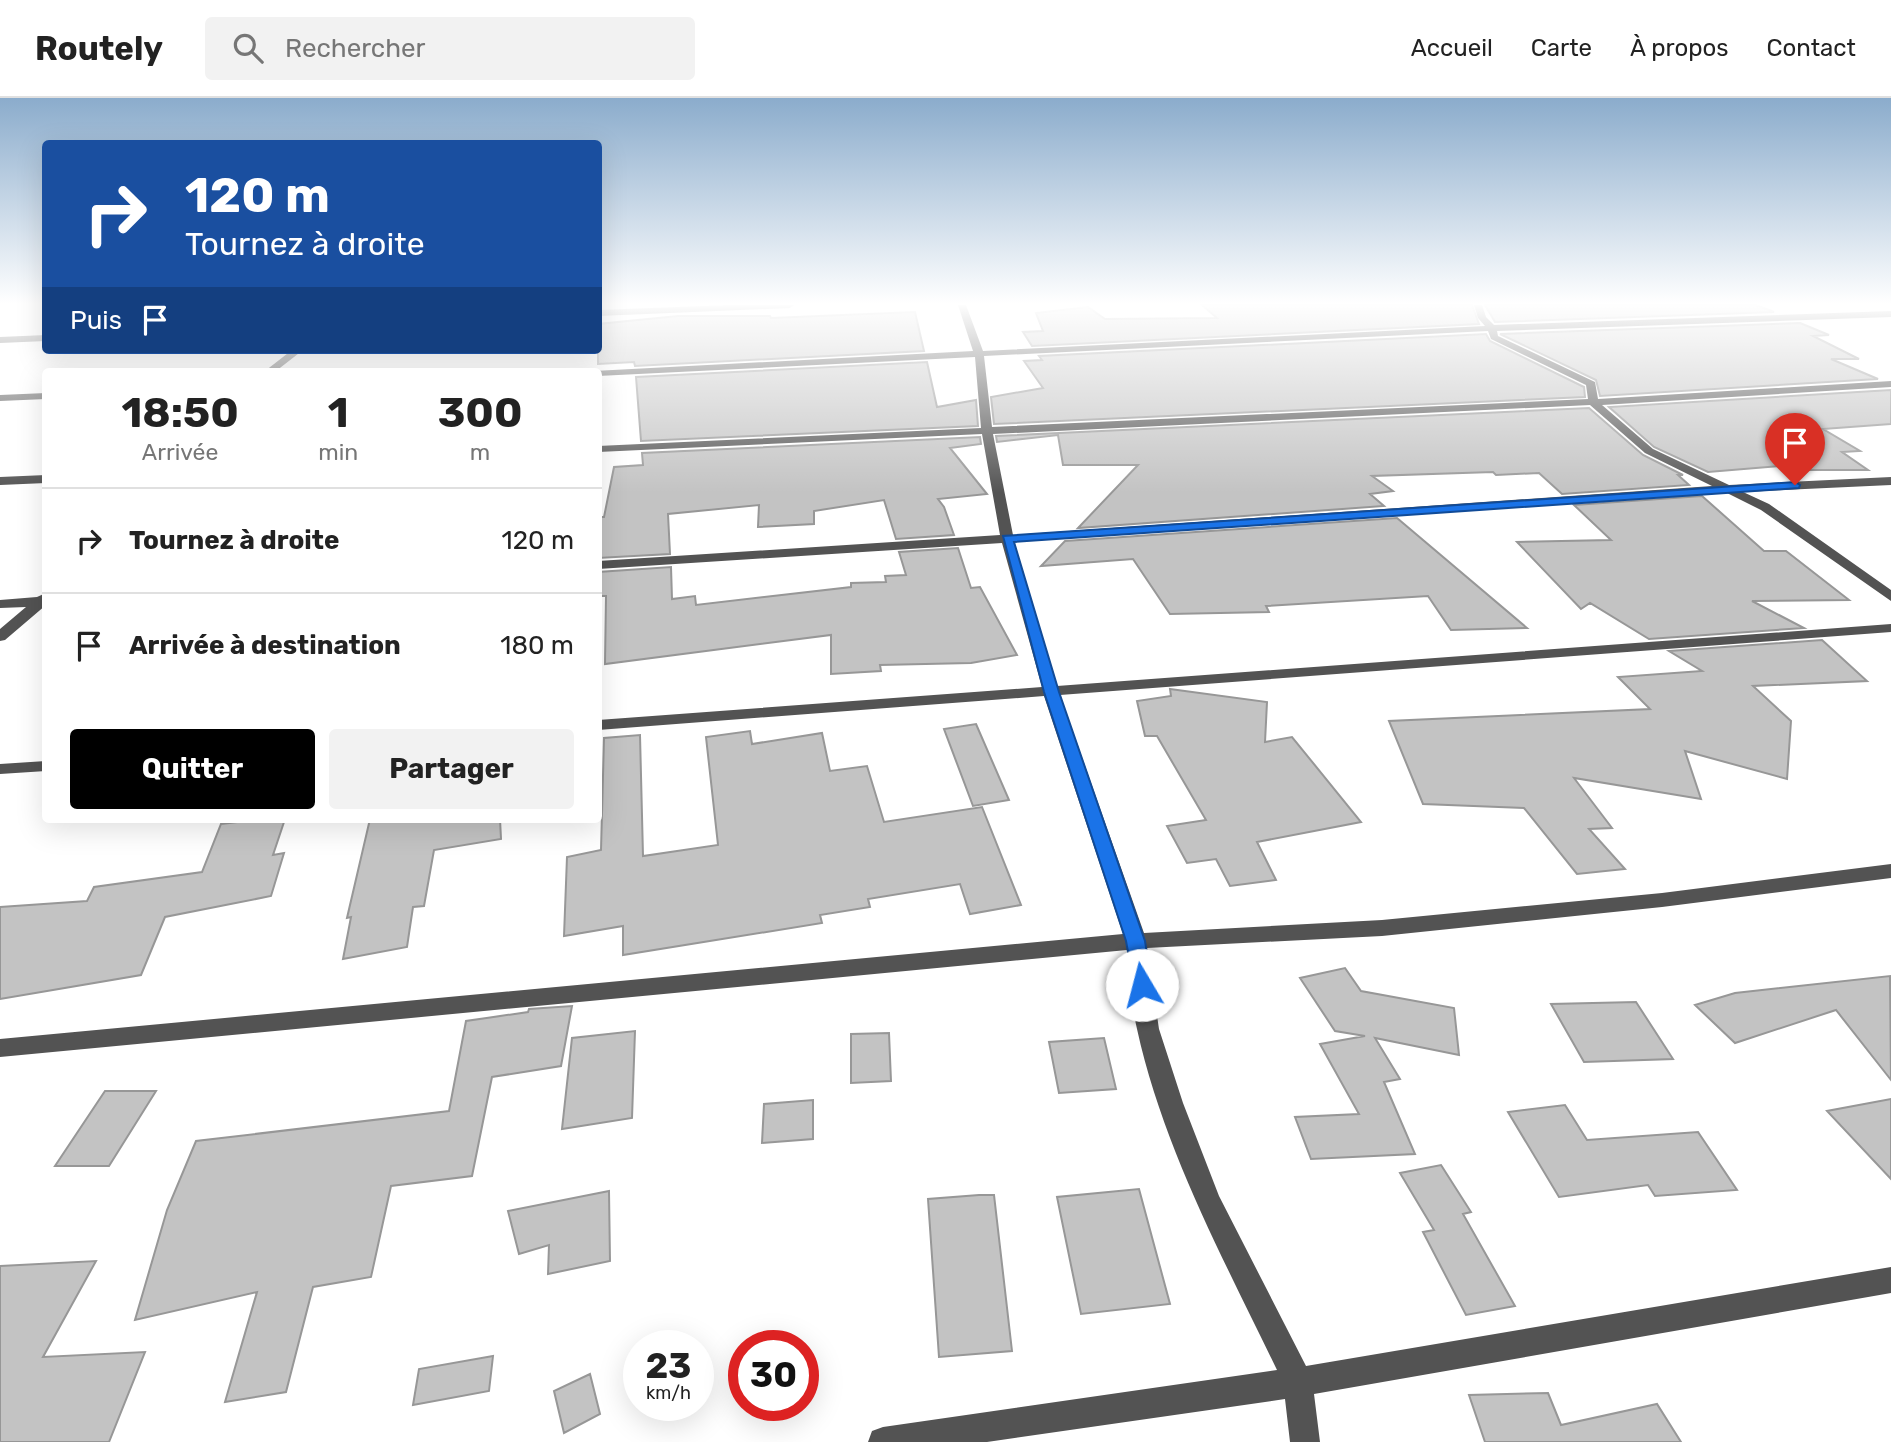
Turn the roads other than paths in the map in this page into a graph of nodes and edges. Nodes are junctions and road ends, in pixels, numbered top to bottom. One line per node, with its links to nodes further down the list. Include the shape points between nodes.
1 (704, 368): 4 (street)
2 (980, 368): 9 (street)
3 (1559, 368): 8 (street, via 1591,383)
4 (602, 373)
5 (1891, 384): 8 (street)
6 (42, 396): 7 (street)
7 (0, 398)
8 (1592, 401): 9 (street); 14 (street, via 1650,451)
9 (987, 430): 10 (street); 15 (street)
10 (602, 449)
11 (42, 479): 12 (street)
12 (0, 481)
13 (1891, 481): 14 (street)
14 (1723, 489): 15 (street); 17 (street, via 1765,507)
15 (1007, 539): 16 (street); 23 (street)
16 (602, 565)
17 (1891, 597)
18 (42, 600): 20 (street)
19 (42, 602): 22 (street)
20 (0, 604)
21 (1891, 628): 23 (street)
22 (0, 637)
23 (1051, 692): 24 (street); 28 (street)
24 (602, 725)
25 (42, 766): 26 (street)
26 (0, 769)
27 (1891, 871): 28 (street, via 1395,927)
28 (1136, 941): 29 (street); 31 (street, via 1148,1029 1171,1103 1208,1200)
29 (0, 1048)
30 (1891, 1280): 31 (street)
31 (1297, 1382): 32 (street); 33 (street)
32 (883, 1442)
33 (1305, 1442)

